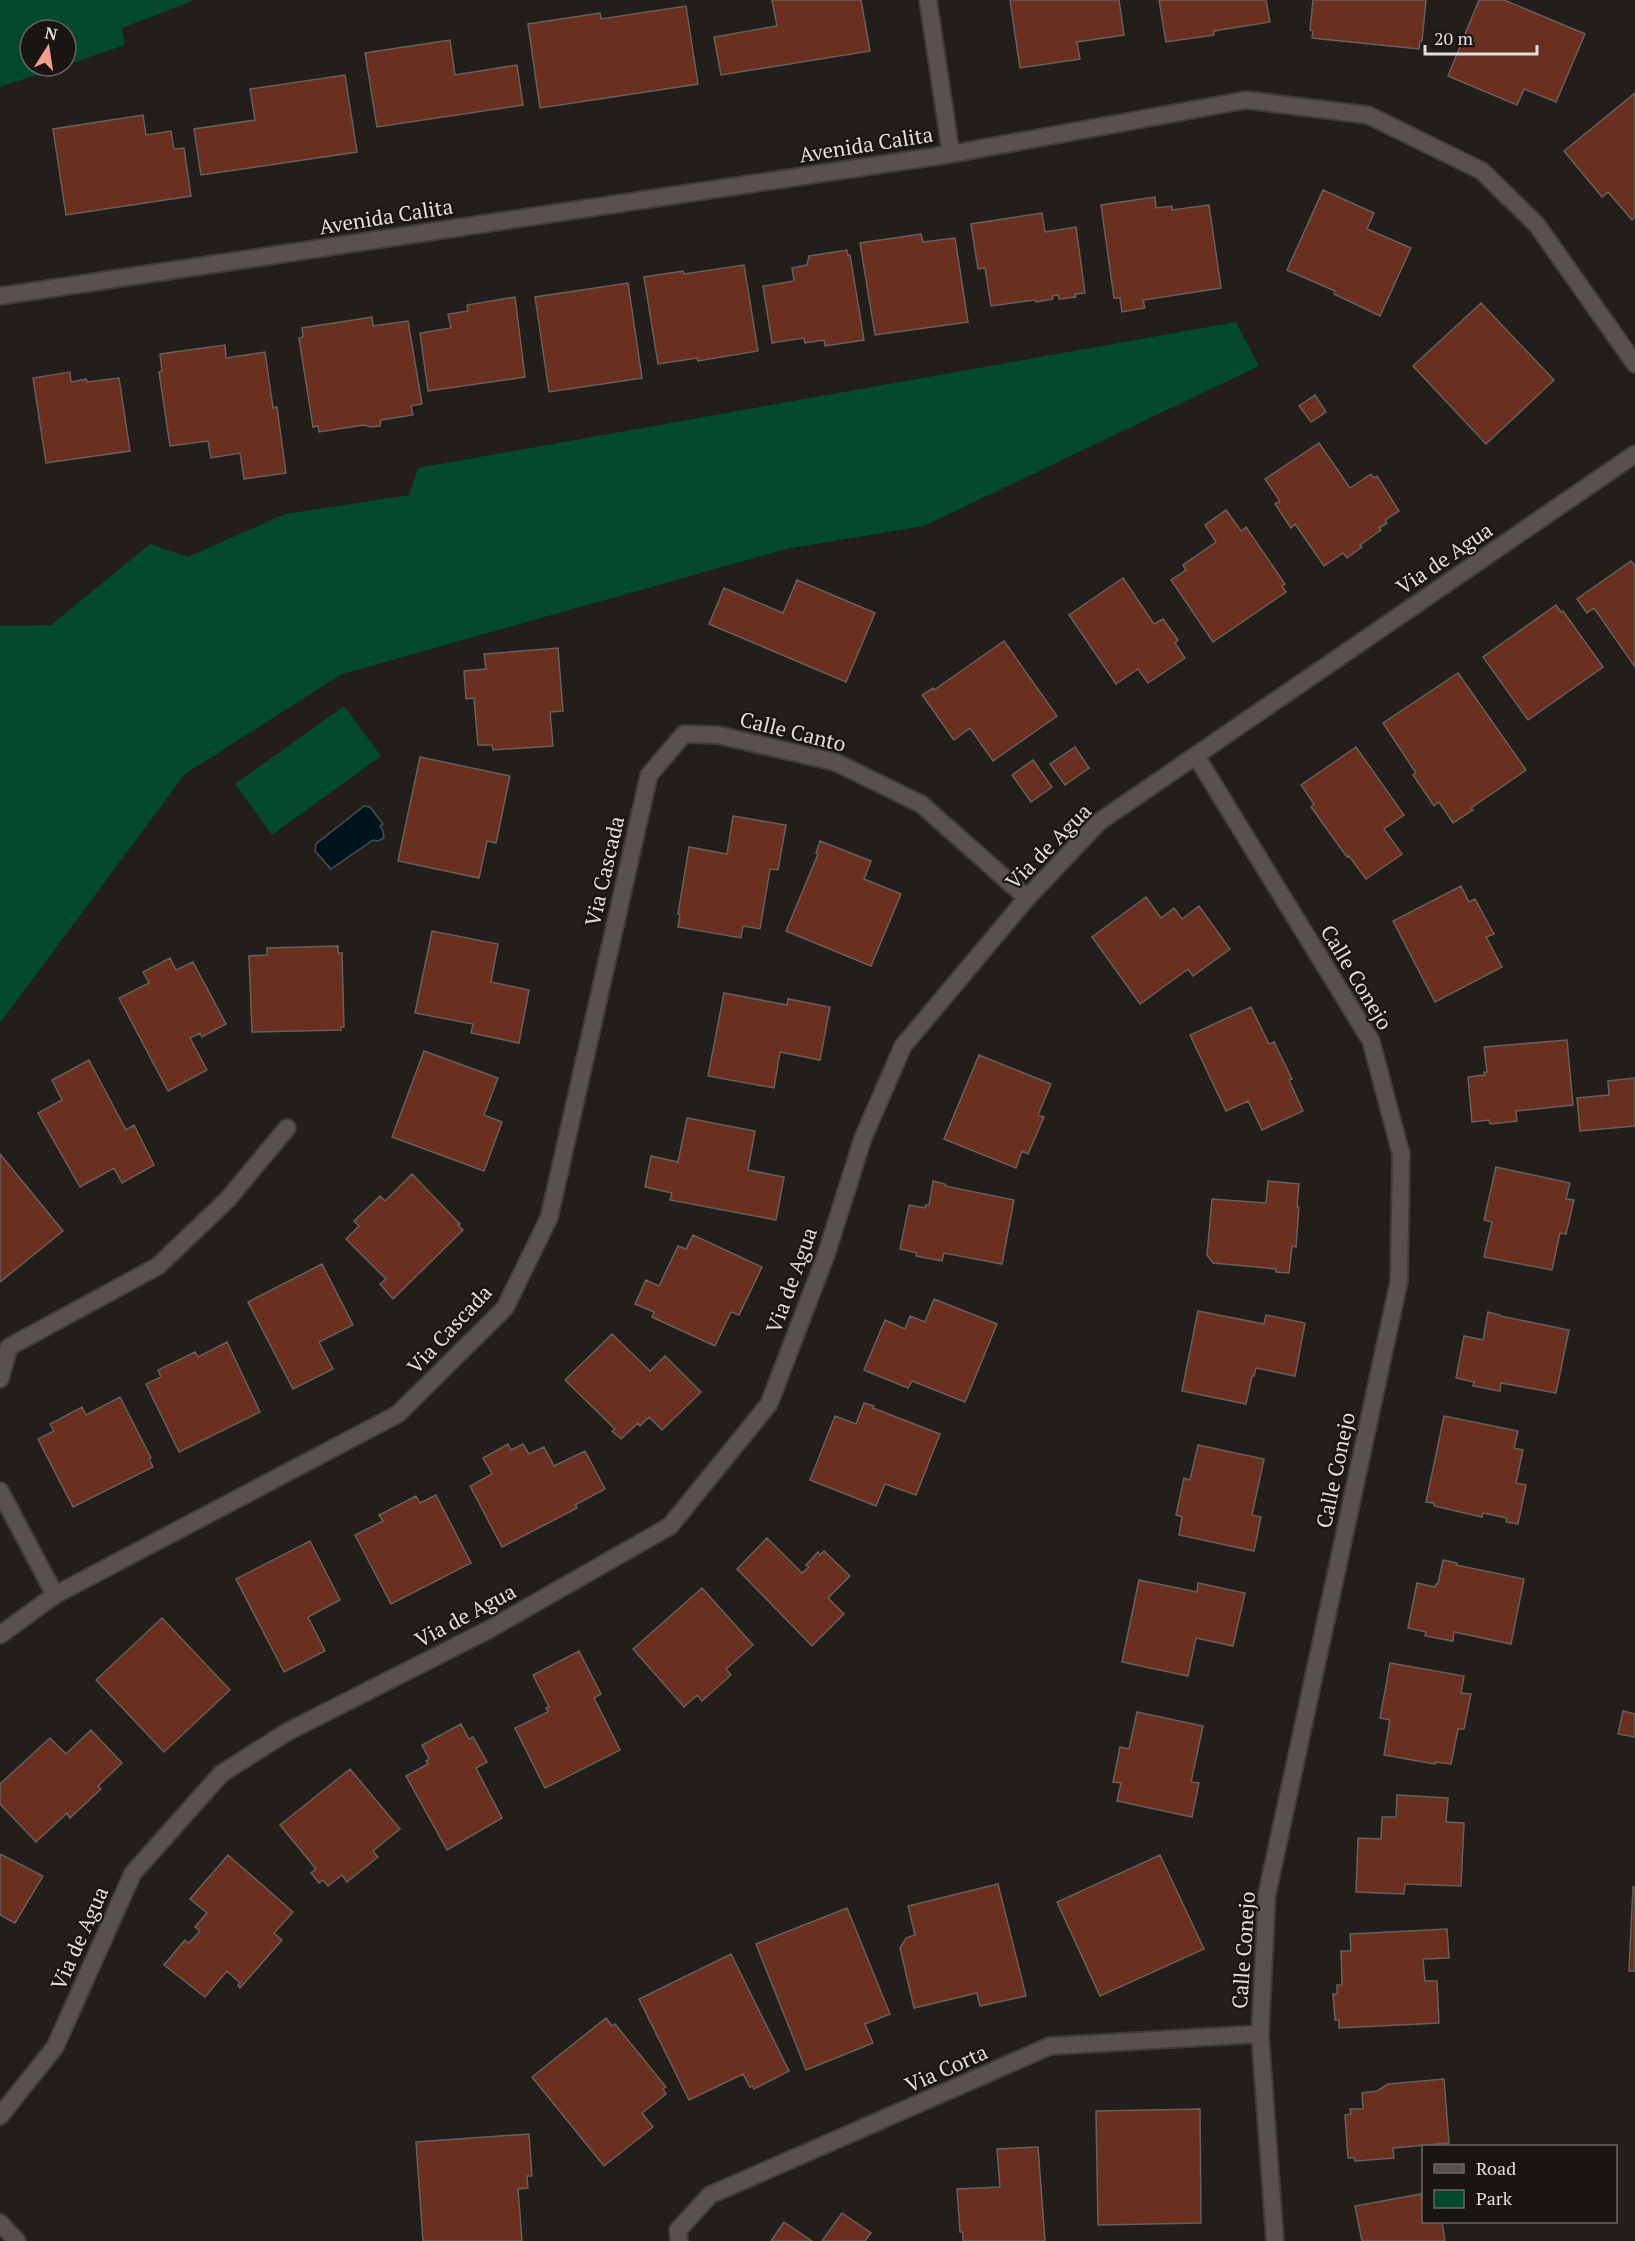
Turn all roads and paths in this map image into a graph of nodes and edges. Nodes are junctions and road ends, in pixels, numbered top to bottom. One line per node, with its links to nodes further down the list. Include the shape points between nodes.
1 (928, 0): 2 (street)
2 (951, 154): 3 (street, Avenida Calita); 4 (street, Avenida Calita, via 1246,100 1368,115 1482,171 1537,225)
3 (0, 296)
4 (1635, 364)
5 (1635, 454): 7 (street, Via de Agua)
6 (684, 734): 8 (street, Calle Canto, via 718,735 835,762 921,804); 12 (street, Via Cascada, via 649,775 549,1218 505,1308 398,1414)
7 (1196, 756): 8 (street, Via de Agua, via 1099,822); 14 (street, Calle Conejo, via 1371,1041 1401,1154 1399,1281 1267,1894)
8 (1027, 897): 15 (street, Via de Agua, via 903,1046 863,1138 826,1255 769,1404 670,1526 488,1630 287,1732 221,1774 133,1873 55,2047)
9 (287, 1128): 10 (street, via 228,1199 158,1266 9,1347)
10 (0, 1379)
11 (0, 1491): 12 (street)
12 (55, 1595): 13 (street, Via Cascada)
13 (0, 1635)
14 (1260, 2034): 17 (street, Via Corta, via 1050,2046 710,2195); 19 (street, Calle Conejo)
15 (0, 2116)
16 (0, 2223): 18 (street)
17 (678, 2236)
18 (17, 2241)
19 (1275, 2241)

